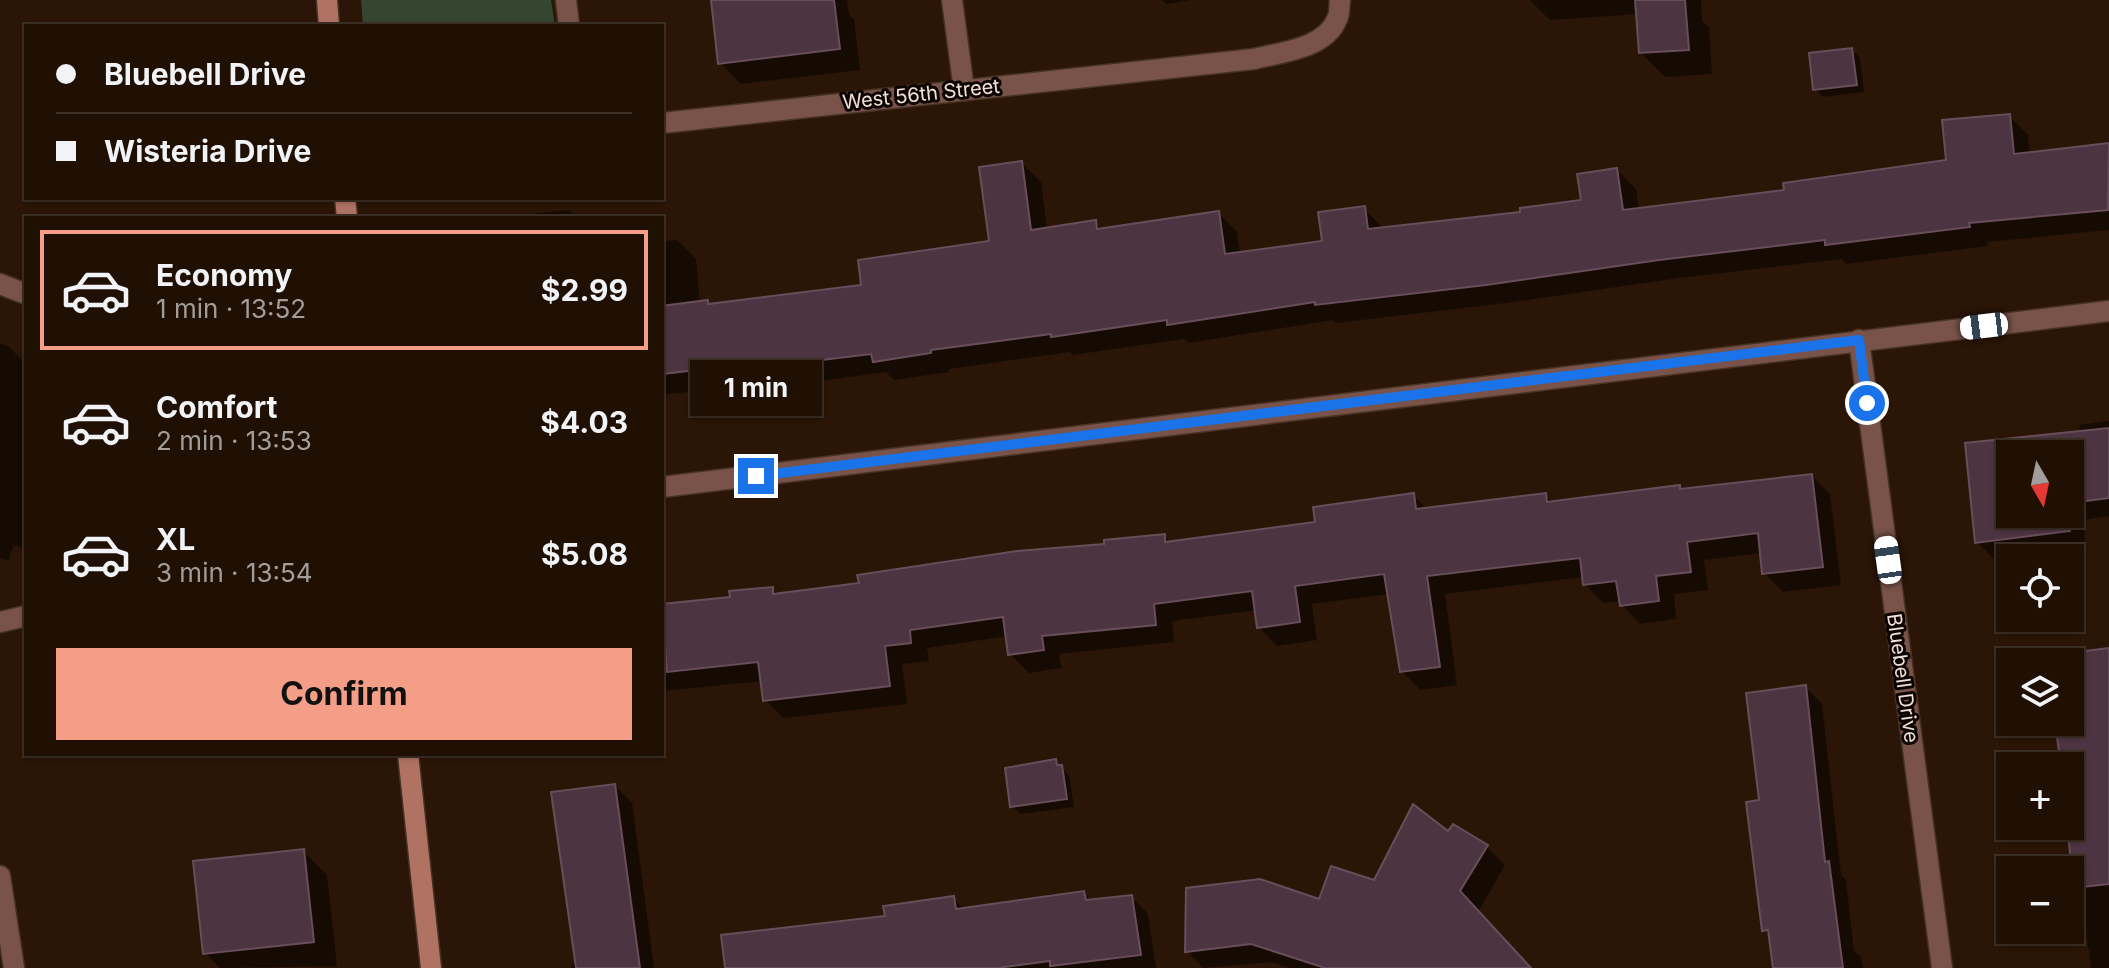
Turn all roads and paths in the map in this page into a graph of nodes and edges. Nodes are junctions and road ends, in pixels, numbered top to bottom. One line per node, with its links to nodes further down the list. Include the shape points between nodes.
1 (327, 0): 5 (main road)
2 (566, 0): 6 (street)
3 (952, 0): 7 (street)
4 (1340, 0): 7 (street, West 56th Street, via 1338,19 1325,36 1254,59)
5 (329, 24)
6 (569, 24)
7 (964, 90): 8 (street, West 56th Street)
8 (664, 123)
9 (0, 284): 10 (street)
10 (24, 293)
11 (2109, 311): 12 (street)
12 (1859, 340): 13 (street); 20 (street, Bluebell Drive)
13 (664, 487)
14 (24, 616): 15 (street)
15 (0, 622)
16 (408, 756): 19 (main road)
17 (0, 876): 18 (street)
18 (14, 968)
19 (431, 968)
20 (1942, 968)

